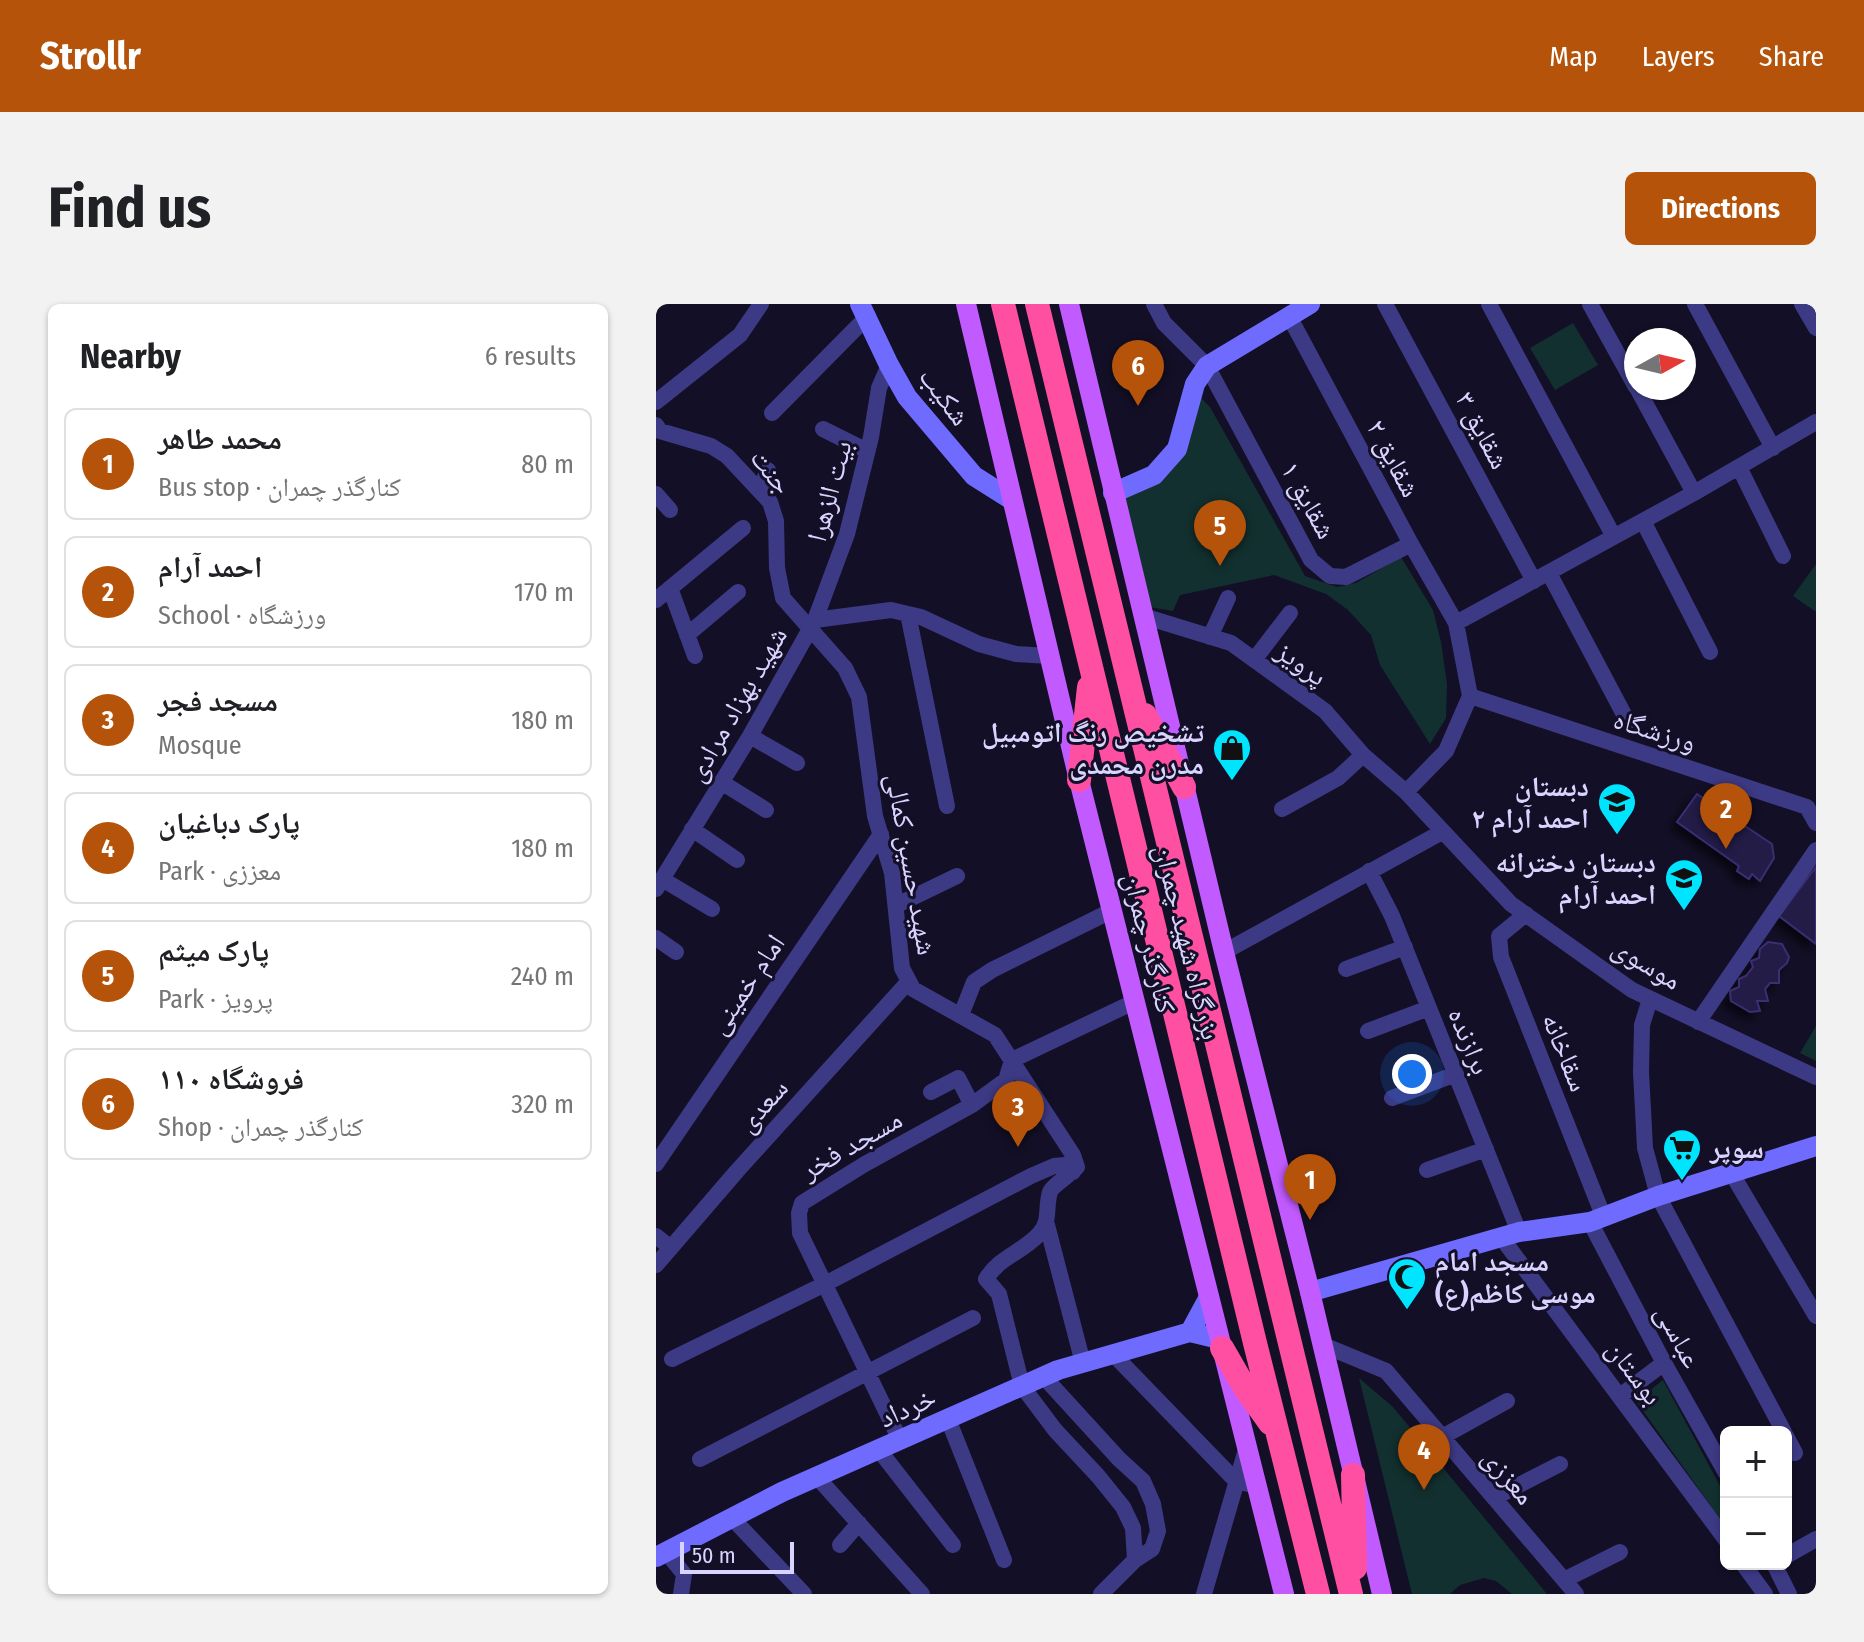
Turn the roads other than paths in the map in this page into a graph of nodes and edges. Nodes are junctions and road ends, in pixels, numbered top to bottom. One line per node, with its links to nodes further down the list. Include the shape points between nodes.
1 (761, 304): 20 (street, via 740,335)
2 (966, 304): 33 (main road, کنارگذر چمران)
3 (1003, 304): 56 (highway, بزرگراه شهید چمران)
4 (1037, 304): 57 (highway, بزرگراه شهید چمران)
5 (1069, 304): 30 (main road)
6 (1154, 304): 18 (street, شقایق ۱, via 1164,323)
7 (1310, 304): 14 (main road)
8 (1385, 304): 40 (street, شقایق ۳)
9 (1489, 304): 37 (street)
10 (1590, 304): 17 (street)
11 (1695, 304): 25 (street)
12 (1802, 304): 15 (street)
13 (864, 310): 16 (main road, شکیب); 21 (street)
14 (1289, 316): 18 (main road); 38 (street, شقایق ۲)
15 (1816, 328)
16 (889, 365): 26 (street, بیت الزهرا); 33 (main road, شکیب, via 907,397 974,476)
17 (1624, 365)
18 (1207, 366): 30 (main road, via 1195,384 1177,449 1154,475); 38 (street, شقایق ۱, via 1311,560 1330,576 1346,577)
19 (1643, 400): 31 (street)
20 (656, 402)
21 (772, 413)
22 (1816, 422): 25 (street)
23 (657, 428): 29 (street, جنت, via 711,446)
24 (823, 429): 26 (street)
25 (1773, 448): 27 (street)
26 (867, 451): 48 (street, بیت الزهرا, via 847,534)
27 (1739, 467): 31 (street); 39 (street)
28 (768, 470): 29 (street)
29 (760, 489): 48 (street, جنت, via 776,521 783,598)
30 (1113, 493): 47 (main road)
31 (1694, 493): 35 (street)
32 (656, 494): 34 (street)
33 (1012, 500): 54 (main road, کنارگذر چمران)
34 (670, 510)
35 (1643, 521): 37 (street); 52 (street)
36 (743, 528): 41 (street)
37 (1614, 537): 40 (street)
38 (1411, 544): 49 (street, شقایق ۲)
39 (1783, 556)
40 (1542, 577): 49 (street); 59 (street, شقایق ۳)
41 (670, 588): 44 (street); 50 (street)
42 (738, 592): 50 (street)
43 (1228, 598): 51 (street)
44 (656, 600)
45 (1290, 613): 55 (street)
46 (908, 614): 48 (street, via 891,610); 54 (street, via 979,644); 67 (street)
47 (1143, 616): 51 (street, پرویز); 65 (main road)
48 (813, 623): 60 (street, شهید بهزاد مرادی); 73 (street, شهید حسین کمالی, via 859,697)
49 (1456, 623): 58 (street, شقایق ۲)
50 (687, 635): 53 (street)
51 (1210, 637): 55 (street, پرویز, via 1231,643)
52 (1710, 652)
53 (695, 656)
54 (1049, 656): 63 (main road, کنارگذر چمران)
55 (1254, 660): 61 (street, پرویز, via 1325,711)
56 (1091, 669): 63 (highway); 134 (highway, بزرگراه شهید چمران)
57 (1129, 686): 65 (highway); 169 (highway, بزرگراه شهید چمران)
58 (1470, 696): 66 (street, via 1446,751); 70 (street, ورزشگاه, via 1807,807)
59 (1628, 722)
60 (750, 736): 62 (street); 64 (street, شهید بهزاد مرادی)
61 (1363, 755): 66 (street, پرویز); 68 (street, via 1338,778)
62 (797, 763)
63 (1079, 780): 81 (main road, کنارگذر چمران)
64 (721, 782): 69 (street); 71 (street, شهید بهزاد مرادی)
65 (1184, 787): 86 (main road)
66 (1406, 792): 72 (street, موسوی)
67 (947, 806)
68 (1282, 809)
69 (766, 810)
70 (1816, 823)
71 (692, 829): 75 (street); 78 (street, شهید بهزاد مرادی)
72 (1442, 832): 76 (street); 82 (street, موسوی)
73 (881, 834): 79 (street, شهید حسین کمالی); 103 (street, امام خمینی)
74 (1816, 850): 93 (street)
75 (737, 860)
76 (1369, 871): 84 (street, برازنده); 86 (street)
77 (957, 876): 79 (street)
78 (659, 884): 80 (street)
79 (897, 905): 88 (street, شهید حسین کمالی, via 902,968)
80 (712, 909)
81 (1113, 910): 90 (main road, کنارگذر چمران); 92 (street, via 974,982)
82 (1526, 914): 89 (street, موسوی); 108 (street, سقاخانه, via 1499,936 1501,957)
83 (656, 938): 85 (street)
84 (1405, 947): 87 (street); 91 (street, برازنده)
85 (676, 952)
86 (1224, 952): 115 (main road)
87 (1346, 969)
88 (909, 981): 92 (street, شهید حسین کمالی, via 913,989); 112 (street, سعدی)
89 (1650, 999): 93 (street, موسوی); 107 (street, via 1642,1025 1641,1072 1645,1148)
90 (1136, 1001): 95 (street); 116 (main road, کنارگذر چمران)
91 (1429, 1008): 94 (street); 96 (street, برازنده)
92 (961, 1015): 95 (street, شهید حسین کمالی, via 995,1035)
93 (1698, 1022): 97 (street, موسوی)
94 (1368, 1031)
95 (1012, 1060): 100 (street, مسجد فخر, via 1006,1080); 105 (street, شهید حسین کمالی, via 1073,1155)
96 (1456, 1074): 99 (street); 102 (street, برازنده)
97 (1816, 1077)
98 (931, 1092): 100 (street, via 958,1078)
99 (1392, 1098)
100 (972, 1105): 114 (street, مسجد فخر, via 802,1203 800,1233)
101 (1816, 1146): 106 (main road)
102 (1486, 1149): 104 (street); 110 (street, برازنده)
103 (656, 1164)
104 (1427, 1170)
105 (1073, 1172): 109 (street, via 1053,1185); 114 (street, via 1065,1165 1042,1171)
106 (1732, 1174): 107 (main road); 117 (street)
107 (1658, 1196): 108 (main road); 132 (street)
108 (1597, 1220): 110 (main road); 125 (street, عباسی)
109 (1047, 1225): 124 (street); 128 (street, via 986,1279 999,1294)
110 (1510, 1234): 115 (main road); 129 (street, بوستان)
111 (656, 1236): 112 (street)
112 (671, 1248): 113 (street, سعدی)
113 (656, 1265)
114 (825, 1284): 123 (street); 126 (street, مسجد فخر)
115 (1310, 1292): 121 (main road)
116 (1209, 1297): 119 (main road); 120 (main road, کنارگذر چمران)
117 (1816, 1316)
118 (973, 1318): 126 (street)
119 (1190, 1332): 120 (main road); 122 (main road, خرداد)
120 (1221, 1343): 134 (highway); 136 (main road, کنارگذر چمران)
121 (1323, 1345): 133 (street, معززی, via 1386,1371); 143 (main road)
122 (1114, 1355): 124 (main road, خرداد); 145 (street)
123 (672, 1359)
124 (1083, 1363): 127 (main road, خرداد)
125 (1664, 1363): 129 (street); 141 (street, عباسی)
126 (868, 1372): 135 (street, مسجد فخر); 140 (street)
127 (1044, 1377): 128 (main road, خرداد); 158 (street, via 1143,1481 1158,1531 1152,1549)
128 (1022, 1386): 131 (main road, خرداد); 158 (street, via 1123,1507 1133,1528)
129 (1620, 1396): 150 (street, بوستان)
130 (1507, 1401): 133 (street)
131 (948, 1419): 135 (main road, خرداد); 157 (street)
132 (1781, 1426)
133 (1442, 1437): 147 (street, معززی)
134 (1281, 1438): 168 (highway, بزرگراه شهید چمران)
135 (900, 1440): 138 (main road, خرداد)
136 (1247, 1445): 145 (street); 146 (main road, کنارگذر چمران)
137 (1792, 1447): 139 (street)
138 (879, 1450): 144 (main road, خرداد); 153 (street)
139 (1795, 1453)
140 (700, 1459)
141 (1720, 1462)
142 (1560, 1464): 147 (street)
143 (1353, 1475): 169 (highway); 170 (main road)
144 (817, 1477): 148 (main road, خرداد); 149 (street)
145 (1236, 1481): 146 (street); 166 (street)
146 (1257, 1486): 167 (main road, کنارگذر چمران)
147 (1494, 1498): 161 (street, معززی)
148 (732, 1518): 156 (main road, خرداد); 163 (street)
149 (859, 1523): 152 (street); 164 (street)
150 (1720, 1532)
151 (1816, 1539): 155 (street)
152 (840, 1545)
153 (953, 1545)
154 (1620, 1552): 161 (street)
155 (1792, 1553)
156 (661, 1555): 162 (street, via 684,1574)
157 (1004, 1560)
158 (1135, 1560): 165 (street)
159 (1747, 1570): 172 (street)
160 (1777, 1570): 173 (street)
161 (1564, 1580): 171 (street, معززی)
162 (681, 1594)
163 (804, 1594)
164 (922, 1594)
165 (1101, 1594)
166 (1204, 1594)
167 (1284, 1594)
168 (1318, 1594)
169 (1353, 1594)
170 (1382, 1594)
171 (1576, 1594)
172 (1765, 1594)
173 (1789, 1594)

